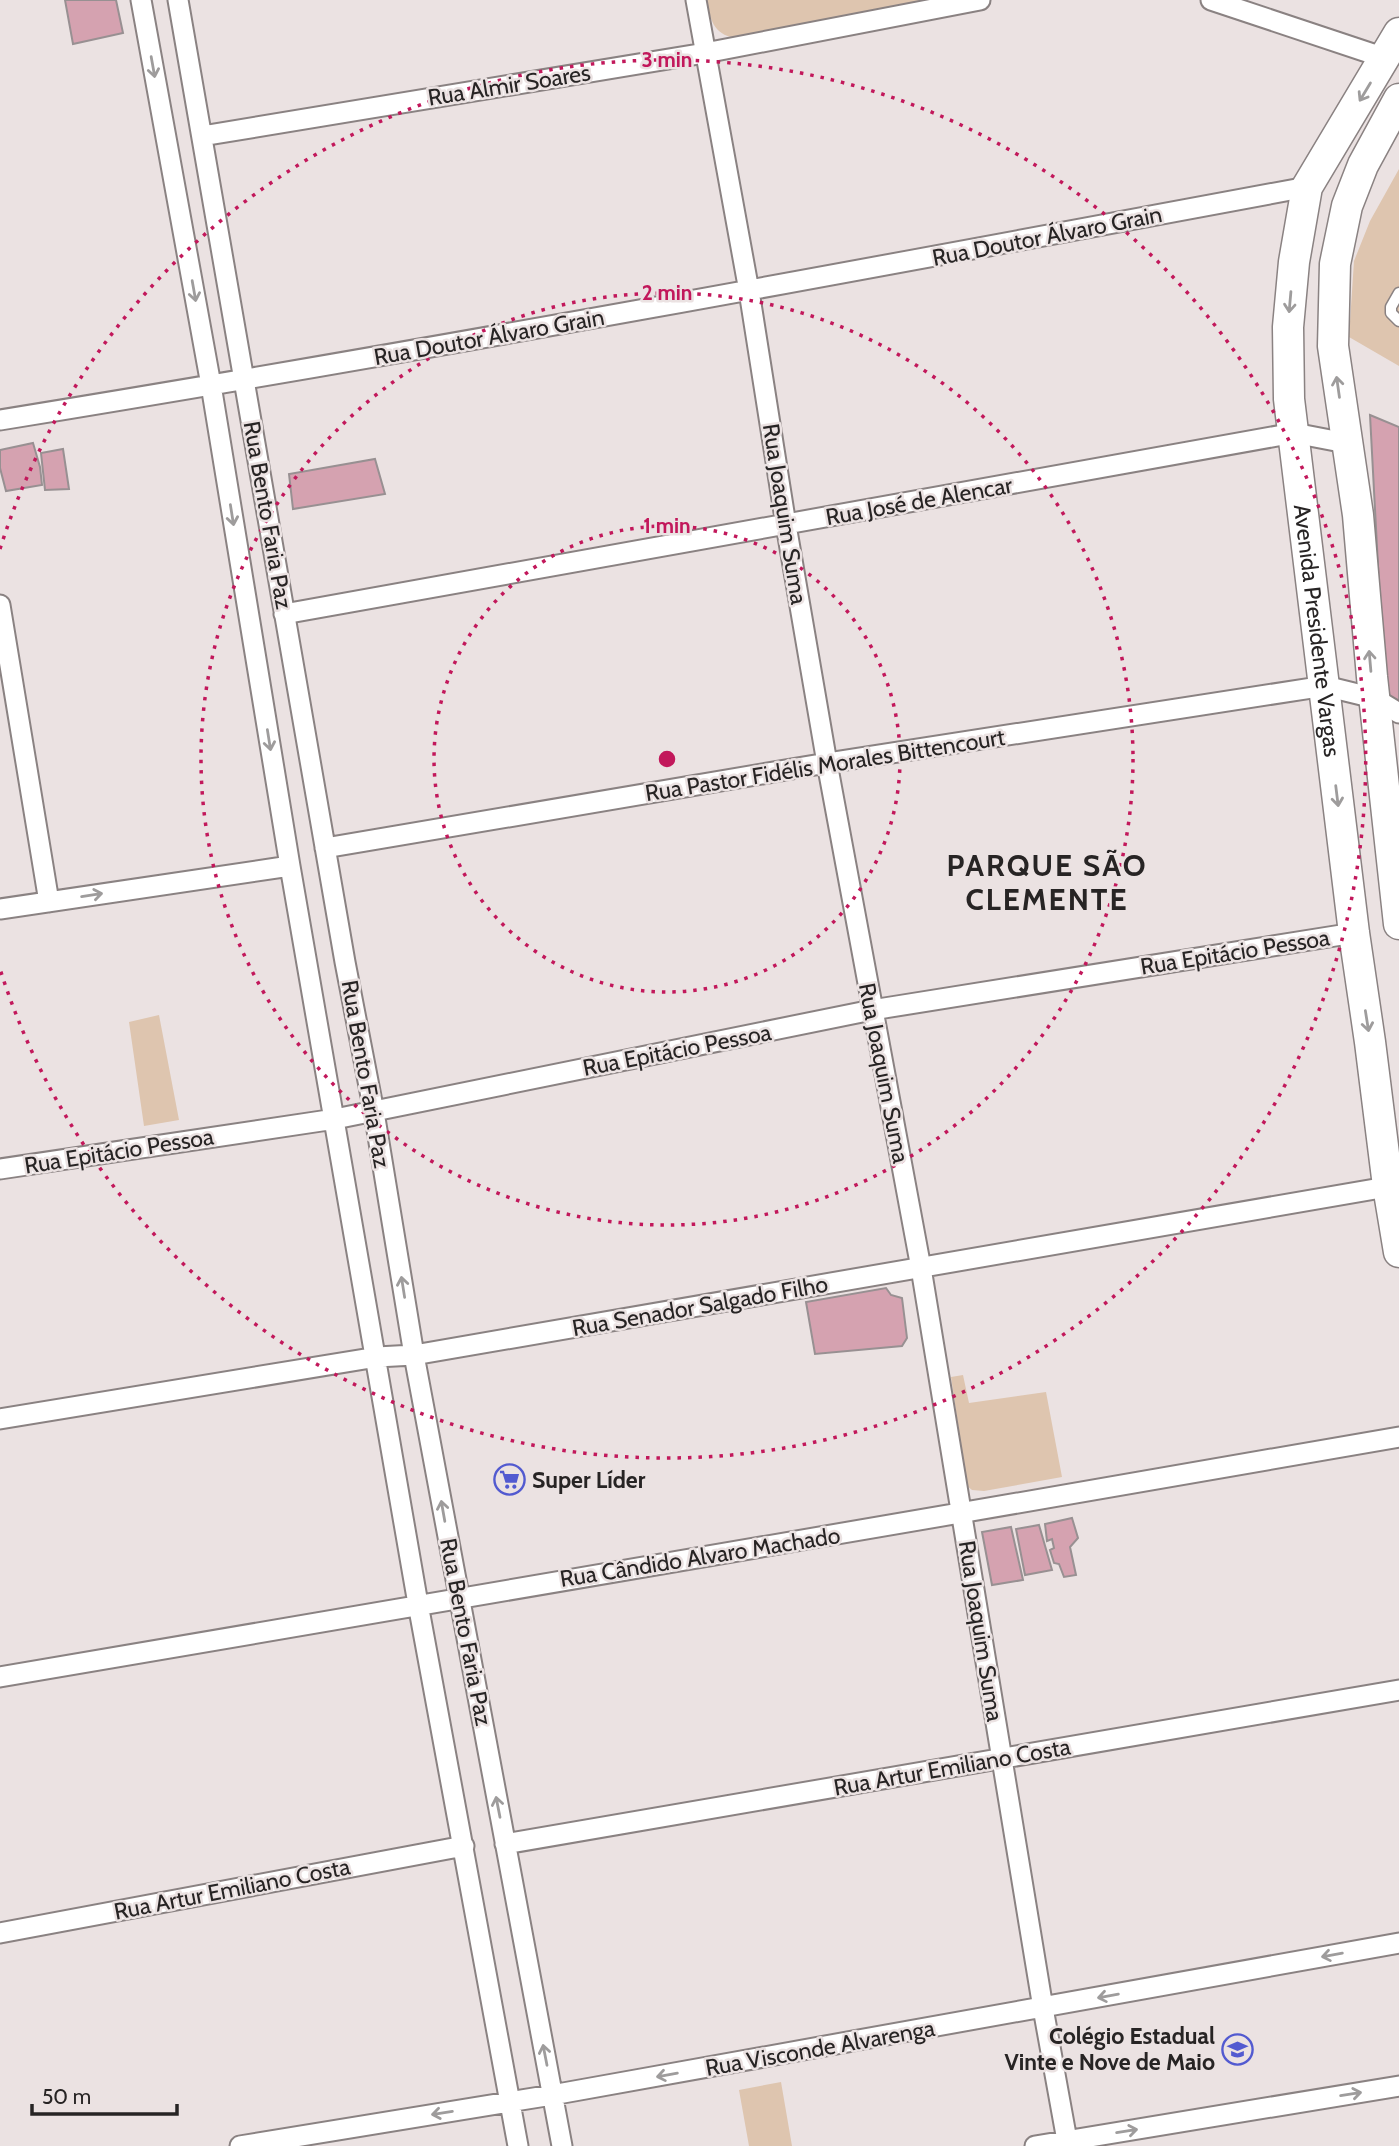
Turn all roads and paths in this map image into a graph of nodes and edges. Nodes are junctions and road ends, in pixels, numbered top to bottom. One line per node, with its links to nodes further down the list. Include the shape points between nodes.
1 (141, 0): 15 (street, Rua Bento Faria Paz, one-way to 15)
2 (178, 0): 9 (street, Rua Bento Faria Paz)
3 (696, 0): 7 (street, Rua Joaquim Suma)
4 (980, 0): 7 (street, Rua Almir Soares)
5 (1211, 0): 6 (street)
6 (1392, 45): 10 (main road, Avenida Presidente Vargas, one-way to 10)
7 (705, 53): 9 (street, Rua Almir Soares); 11 (street, Rua Joaquim Suma)
8 (1399, 99): 18 (main road, Avenida Presidente Vargas, one-way to 8, via 1332,346 1335,264 1347,206 1363,165)
9 (202, 136): 14 (street, Rua Bento Faria Paz)
10 (1307, 187): 11 (street, Rua Doutor Álvaro Grain); 17 (main road, Avenida Presidente Vargas, one-way to 17, via 1288,327)
11 (749, 291): 14 (street, Rua Doutor Álvaro Grain); 19 (street, Rua Joaquim Suma)
12 (1399, 293): 13 (lane, via 1391,313)
13 (1399, 321)
14 (245, 380): 15 (street, Rua Doutor Álvaro Grain); 21 (street, Rua Bento Faria Paz)
15 (211, 386): 16 (street, Rua Doutor Álvaro Grain); 26 (street, Rua Bento Faria Paz, one-way to 26)
16 (0, 420)
17 (1294, 433): 18 (street, Rua José de Alencar); 19 (street, Rua José de Alencar); 22 (main road, Avenida Presidente Vargas)
18 (1346, 443): 23 (main road, Avenida Presidente Vargas, one-way to 18)
19 (786, 526): 21 (street, Rua José de Alencar); 24 (street, Rua Joaquim Suma)
20 (0, 605): 27 (street)
21 (284, 614): 25 (street, Rua Bento Faria Paz)
22 (1325, 686): 23 (street); 24 (street, Rua Pastor Fidélis Morales Bittencourt); 30 (main road, Avenida Presidente Vargas, one-way to 30)
23 (1387, 706): 29 (main road, Avenida Presidente Vargas)
24 (827, 763): 25 (street, Rua Pastor Fidélis Morales Bittencourt); 31 (street, Rua Joaquim Suma)
25 (326, 848): 32 (street, Rua Bento Faria Paz)
26 (290, 866): 27 (street, one-way to 26); 33 (street, Rua Bento Faria Paz)
27 (49, 902): 28 (street)
28 (0, 909)
29 (1399, 924)
30 (1354, 933): 31 (street, Rua Epitácio Pessoa); 35 (main road, Avenida Presidente Vargas, one-way to 35)
31 (872, 1010): 32 (street, Rua Epitácio Pessoa); 37 (street, Rua Joaquim Suma)
32 (374, 1112): 33 (street, Rua Epitácio Pessoa); 38 (street, Rua Bento Faria Paz, one-way to 32)
33 (335, 1119): 34 (street, Rua Epitácio Pessoa); 39 (street, Rua Bento Faria Paz)
34 (0, 1170)
35 (1393, 1185): 36 (main road, Avenida Presidente Vargas); 37 (street, Rua Senador Salgado Filho)
36 (1399, 1252)
37 (921, 1268): 38 (street, Rua Senador Salgado Filho); 42 (street, Rua Joaquim Suma)
38 (414, 1354): 39 (street, Rua Senador Salgado Filho); 43 (street, Rua Bento Faria Paz, one-way to 38)
39 (377, 1357): 40 (street, Rua Senador Salgado Filho); 44 (street, Rua Bento Faria Paz)
40 (0, 1419)
41 (1399, 1437): 42 (street, Rua Cândido Alvaro Machado)
42 (962, 1514): 43 (street, Rua Cândido Alvaro Machado); 47 (street, Rua Joaquim Suma)
43 (459, 1597): 44 (street, Rua Cândido Alvaro Machado); 48 (street, Rua Bento Faria Paz, one-way to 43)
44 (418, 1604): 45 (street, Rua Cândido Alvaro Machado); 49 (street, Rua Bento Faria Paz)
45 (0, 1676)
46 (1399, 1690): 47 (street, Rua Artur Emiliano Costa)
47 (1002, 1758): 48 (street, Rua Artur Emiliano Costa); 52 (street, Rua Joaquim Suma)
48 (505, 1844): 54 (street, Rua Bento Faria Paz, one-way to 48)
49 (464, 1846): 50 (street, Rua Artur Emiliano Costa); 55 (street, Rua Bento Faria Paz)
50 (0, 1933)
51 (1399, 1943): 52 (street, Rua Visconde Alvarenga, one-way to 52)
52 (1043, 2008): 54 (street, Rua Visconde Alvarenga, one-way to 54); 56 (street, Rua Joaquim Suma)
53 (1399, 2086): 56 (street, one-way to 53)
54 (552, 2095): 55 (street, Rua Visconde Alvarenga); 59 (street, Rua Bento Faria Paz)
55 (509, 2101): 57 (street, Rua Visconde Alvarenga, one-way to 57); 58 (street, Rua Bento Faria Paz)
56 (1067, 2143): 60 (street)
57 (240, 2146)
58 (518, 2146)
59 (562, 2146)
60 (1035, 2146)

